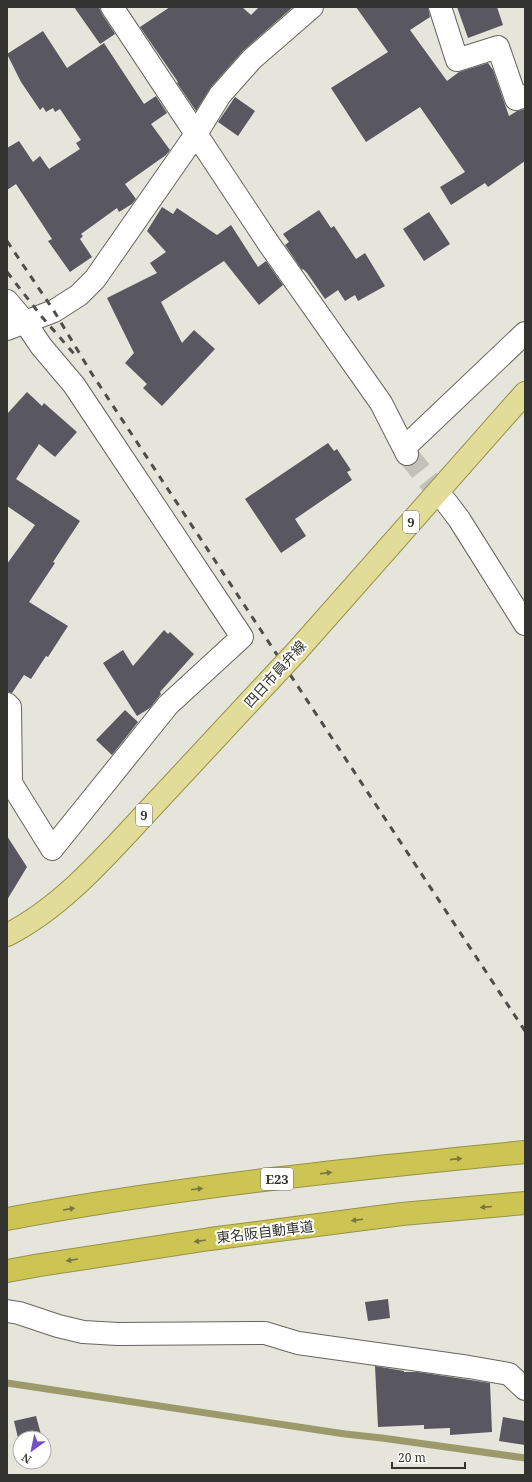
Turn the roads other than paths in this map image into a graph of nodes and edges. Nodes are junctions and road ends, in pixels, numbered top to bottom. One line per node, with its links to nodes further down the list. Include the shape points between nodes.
1 (112, 7): 5 (street)
2 (312, 7): 5 (street, via 252,59 220,95)
3 (440, 7): 4 (street, via 457,60 498,47 516,99)
4 (525, 96)
5 (196, 134): 7 (street, via 95,279 79,295 54,311); 8 (street, via 269,244 381,403 406,451)
6 (7, 301): 7 (street)
7 (16, 326): 12 (street, via 41,346 74,385 242,637 168,705 52,849 11,783 10,707)
8 (525, 333)
9 (525, 393): 13 (main road, 四日市員弁線 / 9, bridge, via 297,651 118,844 70,890 27,925)
10 (446, 502): 11 (street)
11 (525, 624)
12 (7, 704)
13 (7, 936)
14 (525, 1152): 16 (highway, E23, one-way to 14, via 193,1189)
15 (525, 1203): 17 (highway, 東名阪自動車道, one-way to 17, via 402,1214 210,1239)
16 (7, 1219)
17 (7, 1272)
18 (7, 1311): 19 (street, via 19,1312 58,1326 90,1332 265,1334 298,1343 469,1366 509,1374)
19 (525, 1389)

